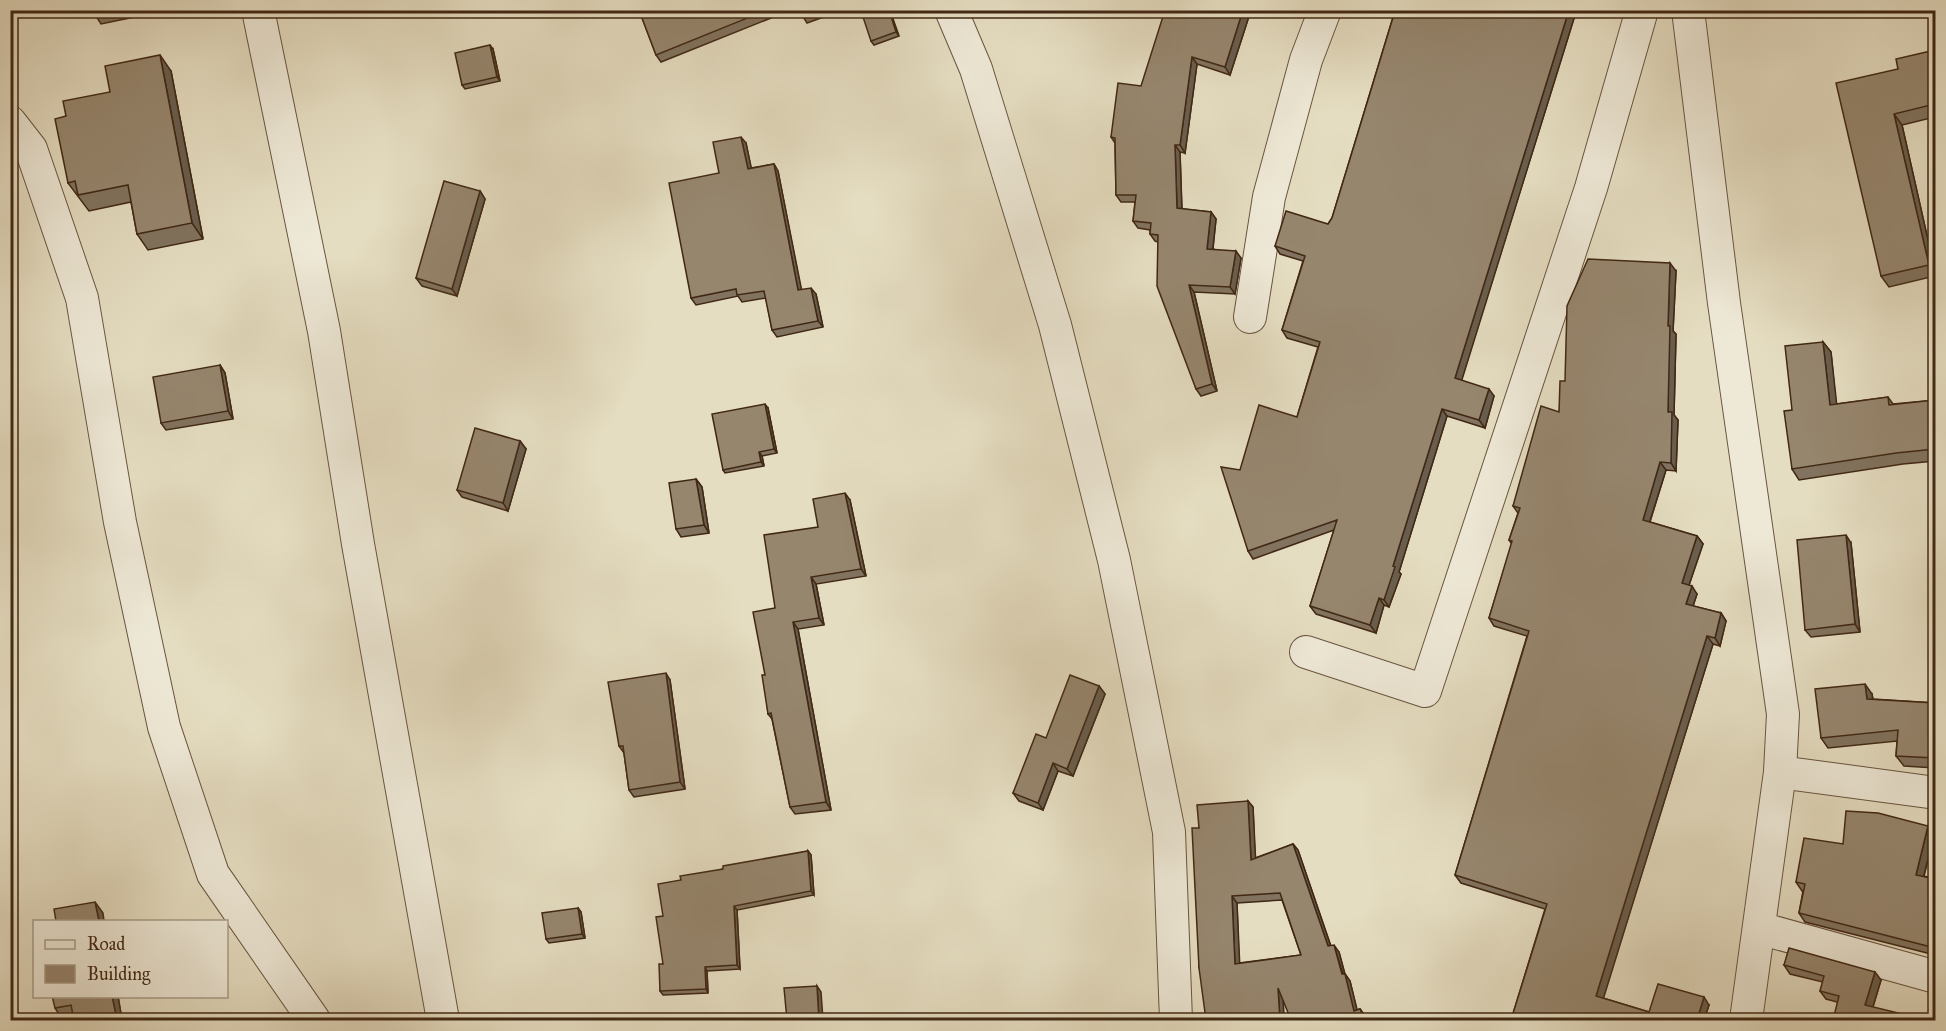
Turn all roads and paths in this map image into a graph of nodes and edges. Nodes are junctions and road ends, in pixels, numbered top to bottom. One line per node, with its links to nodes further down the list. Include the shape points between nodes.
1 (258, 10): 14 (street, via 324,332)
2 (951, 10): 15 (street, via 976,69 1051,313 1114,560 1169,832)
3 (1325, 10): 7 (street, via 1306,60 1269,197)
4 (1642, 10): 8 (street, via 1591,188 1425,691)
5 (1688, 10): 9 (street, via 1724,303 1783,714)
6 (10, 122): 13 (street, via 31,148 81,298 120,522 164,727 213,874)
7 (1250, 317)
8 (1306, 652)
9 (1780, 772): 10 (street); 11 (street)
10 (1935, 793)
11 (1759, 928): 12 (street); 16 (street)
12 (1935, 977)
13 (314, 1020)
14 (443, 1020)
15 (1176, 1020)
16 (1746, 1020)

